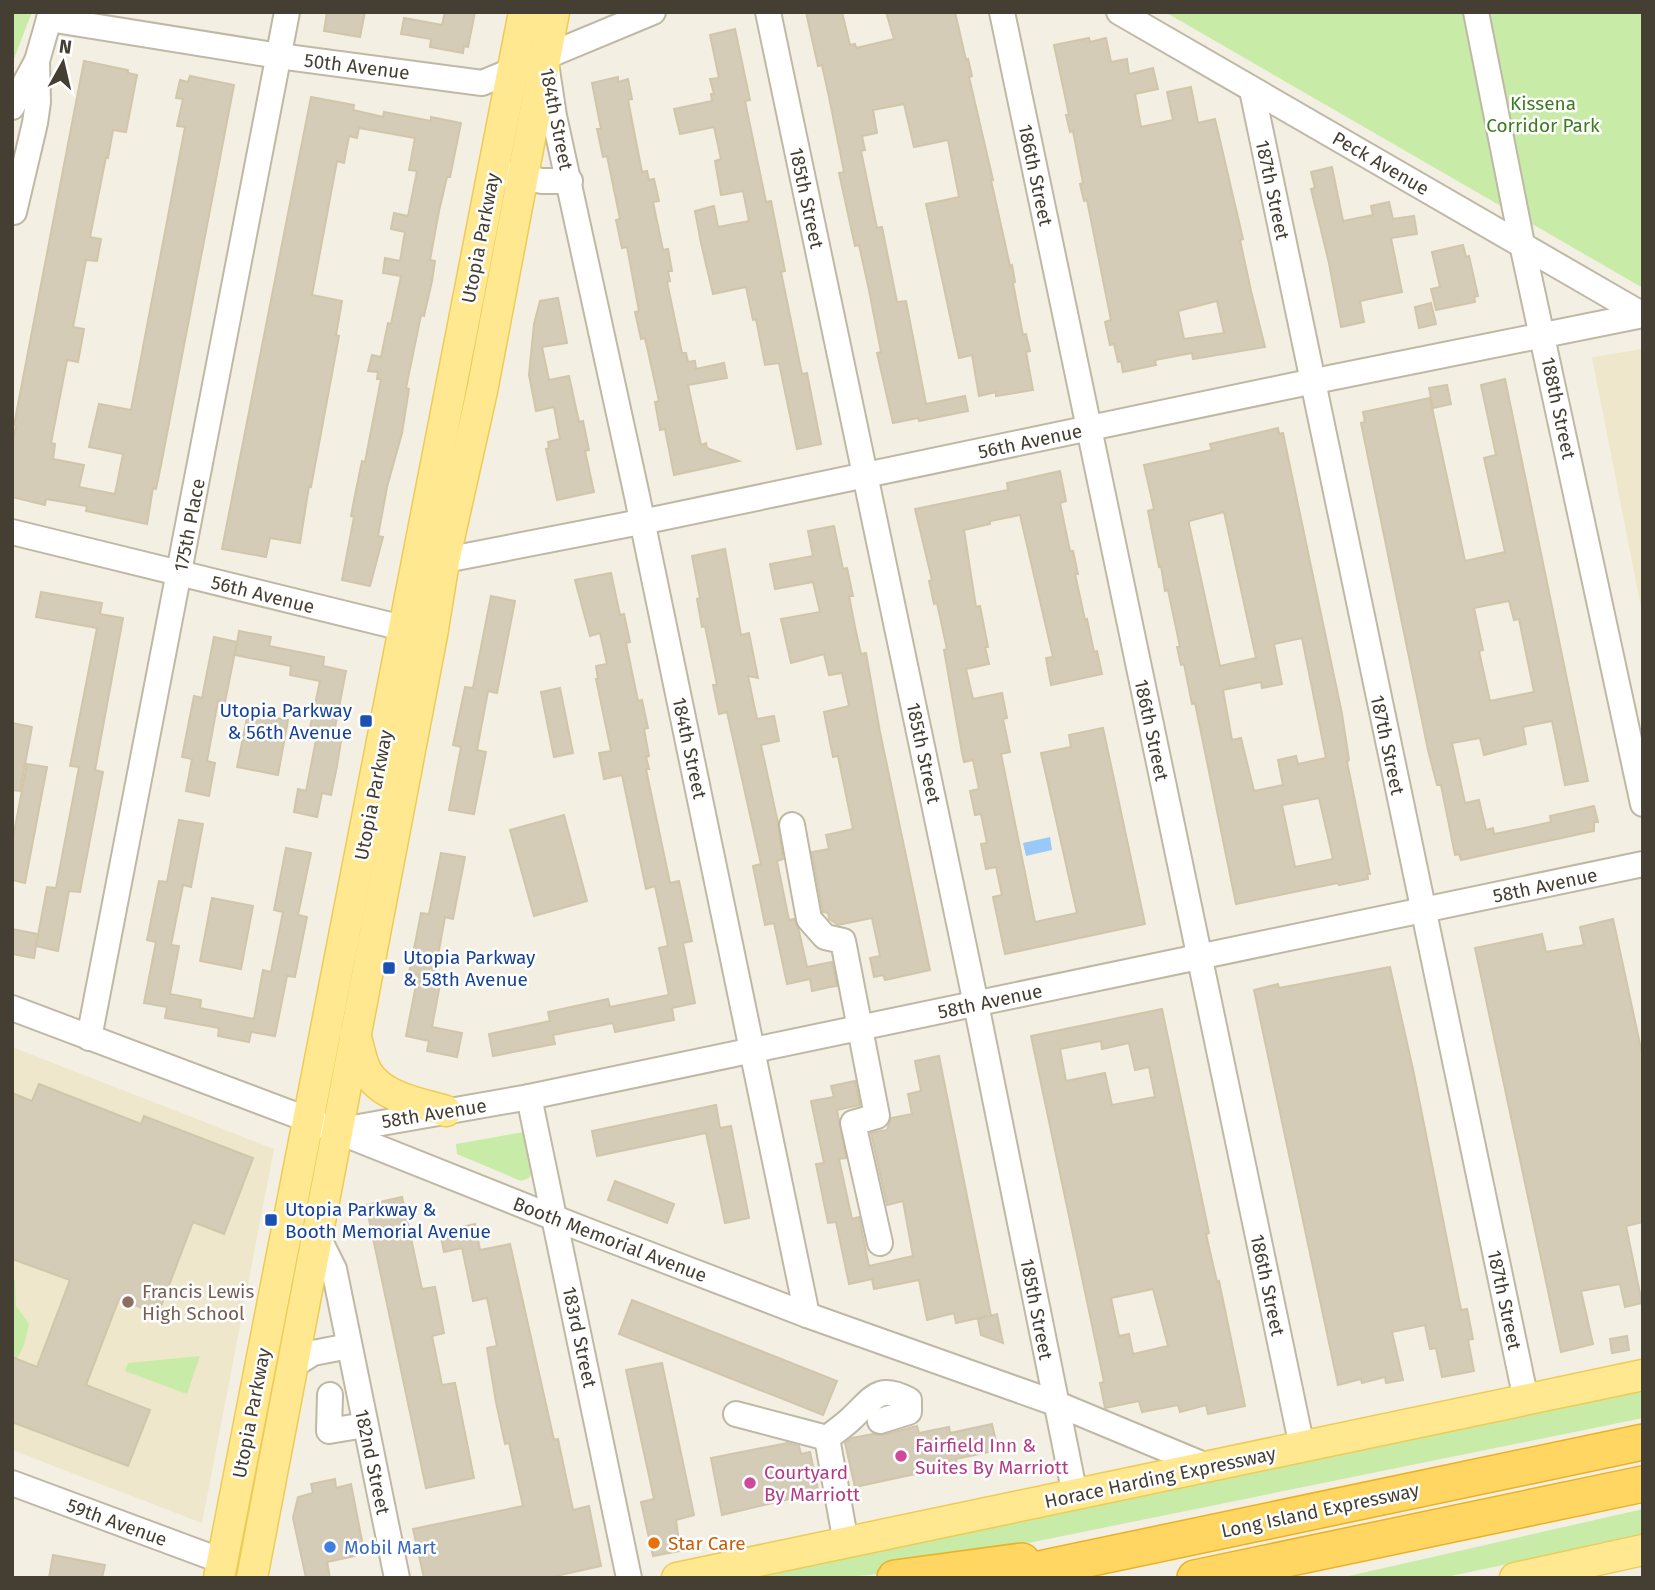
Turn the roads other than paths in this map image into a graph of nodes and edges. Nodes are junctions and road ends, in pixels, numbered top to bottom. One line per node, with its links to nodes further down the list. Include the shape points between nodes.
1 (287, 12): 10 (street, 175th Place)
2 (524, 12): 13 (main road, Utopia Parkway)
3 (554, 12): 11 (main road, Utopia Parkway)
4 (653, 12): 11 (street, 50th Avenue)
5 (768, 12): 24 (street, 185th Street)
6 (1002, 12): 23 (street, 186th Street)
7 (1119, 12): 14 (street, Peck Avenue)
8 (1476, 12): 19 (street, 188th Street)
9 (50, 16): 10 (street, 50th Avenue); 12 (street)
10 (279, 56): 13 (street, 50th Avenue, via 482,83); 28 (street, 175th Place)
11 (545, 56): 13 (street, 50th Avenue); 16 (main road, Utopia Parkway); 17 (street, 184th Street)
12 (37, 61): 15 (street); 18 (street, via 35,123)
13 (513, 69): 16 (main road, Utopia Parkway)
14 (1252, 90): 19 (street, Peck Avenue); 22 (street, 187th Street)
15 (12, 107)
16 (507, 174): 17 (street, 184th Street); 27 (main road, Utopia Parkway)
17 (570, 181): 25 (street, 184th Street)
18 (13, 214)
19 (1522, 244): 20 (street, Peck Avenue); 21 (street, 188th Street)
20 (1643, 315): 21 (street, 56th Avenue)
21 (1543, 336): 22 (street, 56th Avenue); 30 (street, 188th Street)
22 (1312, 381): 23 (street, 56th Avenue); 33 (street, 187th Street)
23 (1089, 428): 24 (street, 56th Avenue); 34 (street, 186th Street)
24 (866, 475): 25 (street, 56th Avenue); 35 (street, 185th Street)
25 (643, 522): 27 (street, 56th Avenue); 40 (street, 184th Street)
26 (12, 532): 28 (street, 56th Avenue)
27 (430, 563): 29 (main road, Utopia Parkway)
28 (180, 573): 29 (street, 56th Avenue); 39 (street, 175th Place)
29 (418, 632): 38 (main road, Utopia Parkway); 43 (main road, Utopia Parkway)
30 (1643, 804)
31 (792, 825): 37 (street, via 809,919 825,937 843,941)
32 (1643, 864): 33 (street, 58th Avenue)
33 (1423, 910): 34 (street, 58th Avenue); 52 (street, 187th Street)
34 (1199, 957): 35 (street, 58th Avenue); 59 (street, 186th Street)
35 (976, 1004): 37 (street, 58th Avenue); 53 (street, 185th Street)
36 (12, 1008): 39 (street, Booth Memorial Avenue)
37 (858, 1029): 40 (street, 58th Avenue); 46 (street, via 877,1116 853,1123)
38 (355, 1033): 42 (main road, via 367,1071 377,1084 399,1097); 43 (main road, Utopia Parkway)
39 (89, 1038): 43 (street, Booth Memorial Avenue)
40 (753, 1050): 41 (street, 58th Avenue); 47 (street, 184th Street)
41 (530, 1097): 42 (street, 58th Avenue); 44 (street, 183rd Street)
42 (446, 1111): 43 (street, 58th Avenue)
43 (322, 1125): 44 (street, Booth Memorial Avenue); 45 (main road, Utopia Parkway); 67 (main road, Utopia Parkway)
44 (555, 1218): 47 (street, Booth Memorial Avenue); 70 (street, 183rd Street)
45 (317, 1235): 48 (street, 182nd Street, via 334,1269); 49 (main road, Utopia Parkway)
46 (880, 1243)
47 (807, 1315): 53 (street, Booth Memorial Avenue)
48 (349, 1346): 49 (street, via 313,1353); 56 (street, 182nd Street)
49 (291, 1367): 68 (main road, Utopia Parkway)
50 (1643, 1375): 52 (main road, Horace Harding Expressway)
51 (330, 1395): 56 (street, via 329,1441)
52 (1526, 1400): 59 (main road, Horace Harding Expressway)
53 (1055, 1403): 60 (street, Booth Memorial Avenue); 63 (street, 185th Street)
54 (736, 1414): 57 (street)
55 (880, 1420): 57 (street, via 909,1412 909,1400 888,1392 874,1395)
56 (365, 1425): 69 (street, 182nd Street)
57 (827, 1438): 64 (street)
58 (1643, 1442): 65 (highway, Long Island Expressway)
59 (1302, 1447): 60 (main road, Horace Harding Expressway)
60 (1209, 1467): 63 (main road, Horace Harding Expressway)
61 (12, 1483): 67 (street, 59th Avenue)
62 (1643, 1484): 74 (highway)
63 (1075, 1495): 64 (main road, Horace Harding Expressway)
64 (846, 1543): 71 (main road, Horace Harding Expressway)
65 (1157, 1544): 72 (highway); 73 (highway, Long Island Expressway)
66 (1643, 1550): 75 (main road)
67 (221, 1569)
68 (252, 1578)
69 (397, 1578)
70 (629, 1578)
71 (677, 1578)
72 (895, 1578)
73 (996, 1578)
74 (1195, 1578)
75 (1516, 1578)

